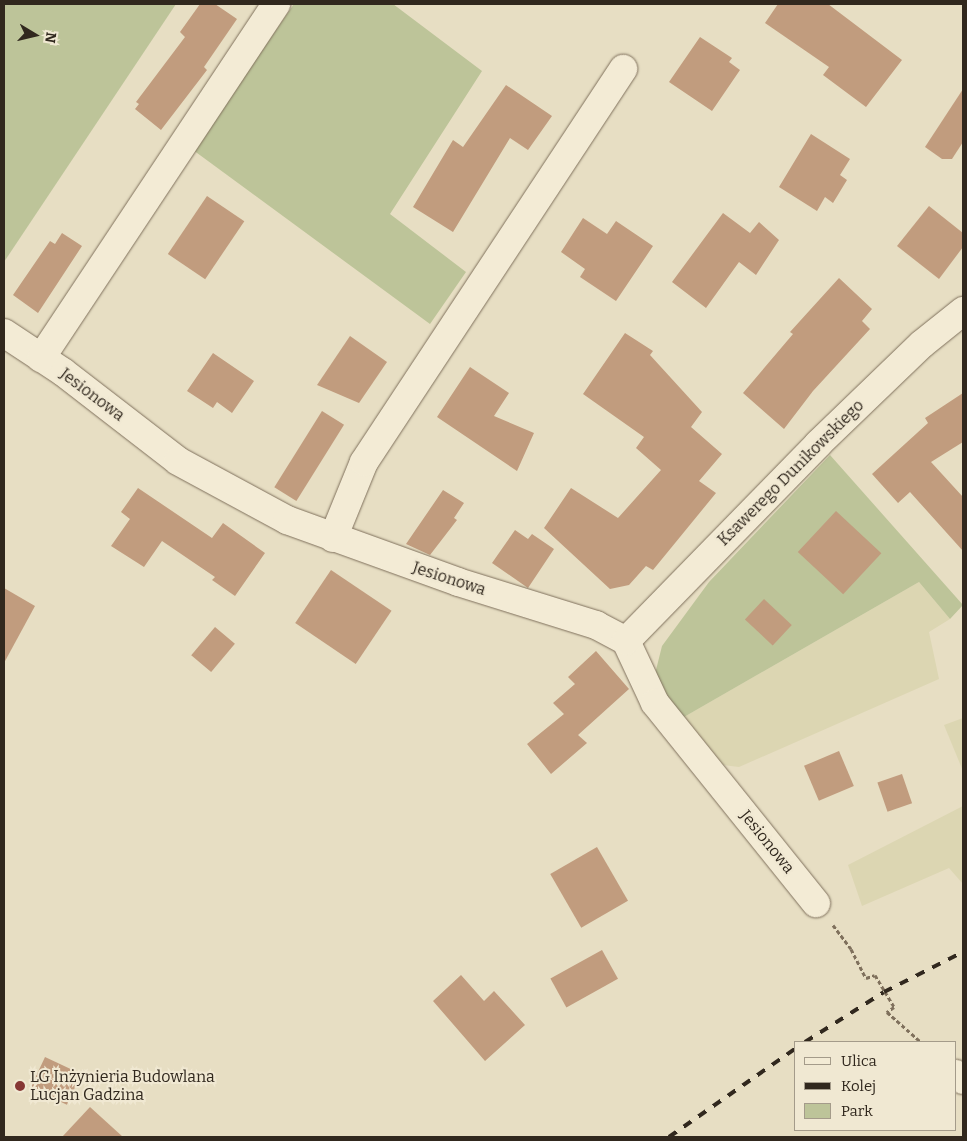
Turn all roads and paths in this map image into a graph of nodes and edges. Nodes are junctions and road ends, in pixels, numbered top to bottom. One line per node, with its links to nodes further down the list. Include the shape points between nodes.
1 (276, 4): 5 (street)
2 (623, 69): 6 (street, via 364,462)
3 (963, 311): 7 (street, Ksawerego Dunikowskiego, via 922,344 818,444)
4 (4, 333): 5 (street, Jesionowa)
5 (41, 358): 6 (street, Jesionowa, via 178,461 287,520)
6 (333, 538): 7 (street, Jesionowa, via 458,582 596,625)
7 (626, 641): 8 (street, Jesionowa, via 655,703)
8 (816, 903): 9 (path, via 851,949 866,978 875,975 894,1007 887,1012)
9 (920, 1041)

